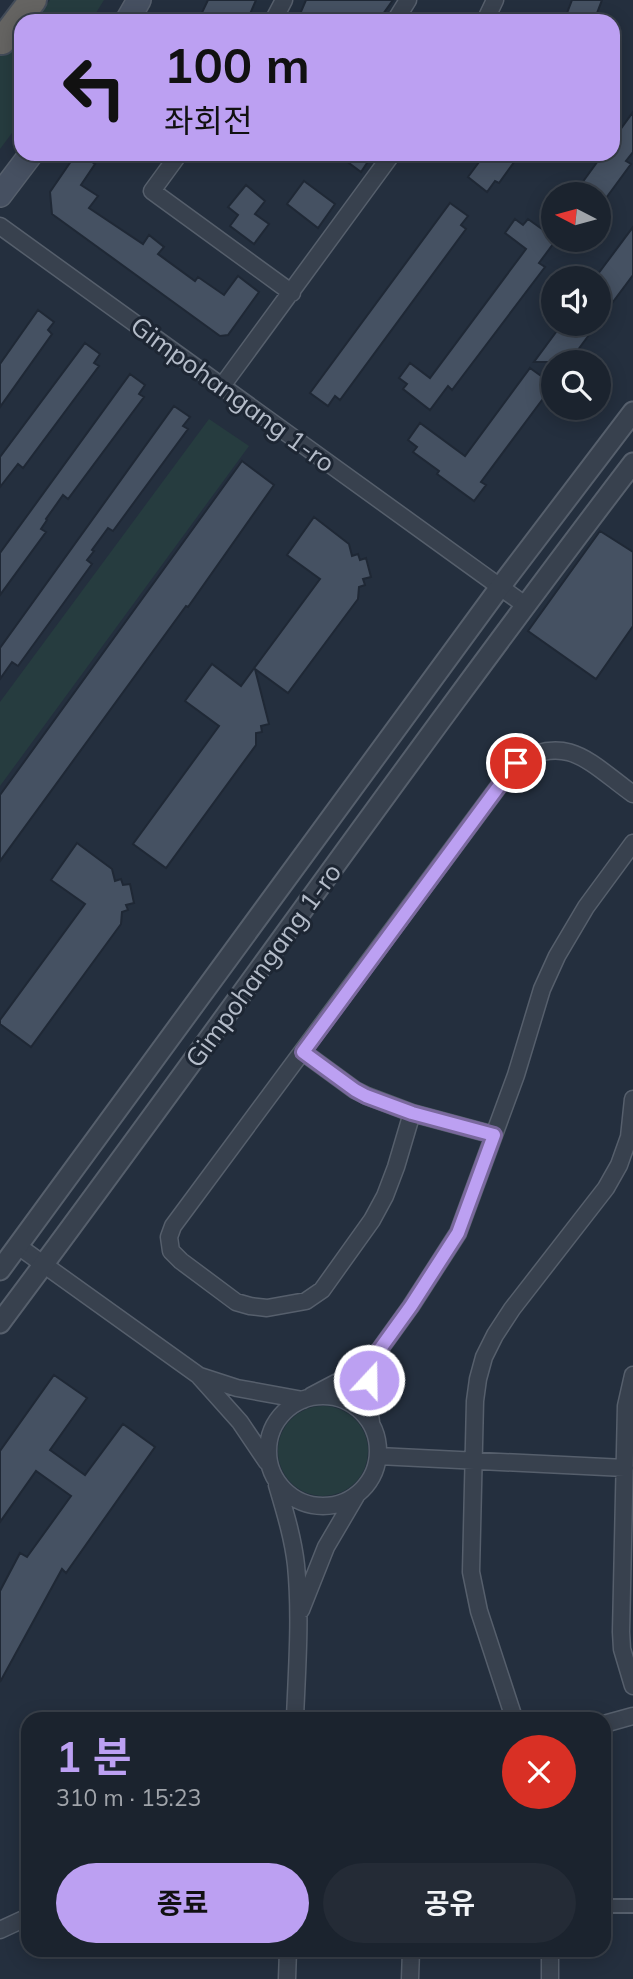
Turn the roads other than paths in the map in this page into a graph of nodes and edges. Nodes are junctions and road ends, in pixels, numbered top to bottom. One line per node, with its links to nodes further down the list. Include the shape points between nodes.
1 (33, 0): 2 (highway)
2 (22, 14)
3 (14, 25): 4 (highway)
4 (2, 41)
5 (26, 161): 8 (main road)
6 (174, 161): 10 (street, via 152,191)
7 (387, 161): 10 (street)
8 (0, 195)
9 (0, 226): 11 (street, Gimpohangang 1-ro)
10 (292, 293): 11 (street)
11 (222, 386): 14 (street, Gimpohangang 1-ro)
12 (633, 411): 14 (street, Gimpohangang 1-ro)
13 (633, 463): 15 (street, Gimpohangang 1-ro)
14 (500, 587): 15 (street, Gimpohangang 1-ro); 22 (street, Gimpohangang 1-ro)
15 (524, 605): 23 (street, Gimpohangang 1-ro)
16 (633, 794): 18 (street, via 577,754 560,749 531,754 516,763)
17 (633, 843): 21 (street, via 557,956)
18 (303, 1052): 20 (street, via 355,1090); 20 (street, via 169,1237 171,1251 181,1261 236,1302 267,1308 289,1305 322,1290 385,1196)
19 (633, 1099): 32 (street, via 629,1137 606,1188 512,1309 484,1357 475,1401)
20 (412, 1113): 21 (street)
21 (494, 1135): 26 (street, via 458,1233)
22 (18, 1246): 23 (street); 24 (street, Gimpohangang 1-ro)
23 (44, 1264): 25 (street, Gimpohangang 1-ro); 27 (street)
24 (0, 1270)
25 (0, 1323)
26 (375, 1356): 29 (street); 30 (street, via 368,1391)
27 (198, 1375): 29 (street, via 247,1390); 33 (street, via 240,1422)
28 (633, 1375): 34 (street, via 626,1406)
29 (307, 1398): 30 (street, via 329,1395 346,1400); 33 (street, via 281,1414 272,1429 267,1446)
30 (372, 1424): 31 (street)
31 (378, 1456): 32 (street); 36 (street, via 375,1471)
32 (474, 1461): 34 (street); 40 (street, via 473,1582)
33 (269, 1464): 35 (street)
34 (625, 1468): 38 (street, via 621,1632)
35 (276, 1481): 36 (street, via 304,1504 322,1507); 37 (street, via 292,1539)
36 (356, 1496): 37 (street, via 326,1547)
37 (299, 1616): 39 (street)
38 (633, 1686)
39 (295, 1712)
40 (512, 1712)
41 (633, 1716): 42 (street)
42 (611, 1722)
43 (611, 1906): 44 (street)
44 (633, 1906)
45 (21, 1920): 46 (street)
46 (0, 1930)
47 (288, 1957): 50 (street)
48 (411, 1957): 51 (street)
49 (550, 1957): 52 (street)
50 (287, 1979)
51 (410, 1979)
52 (550, 1979)

